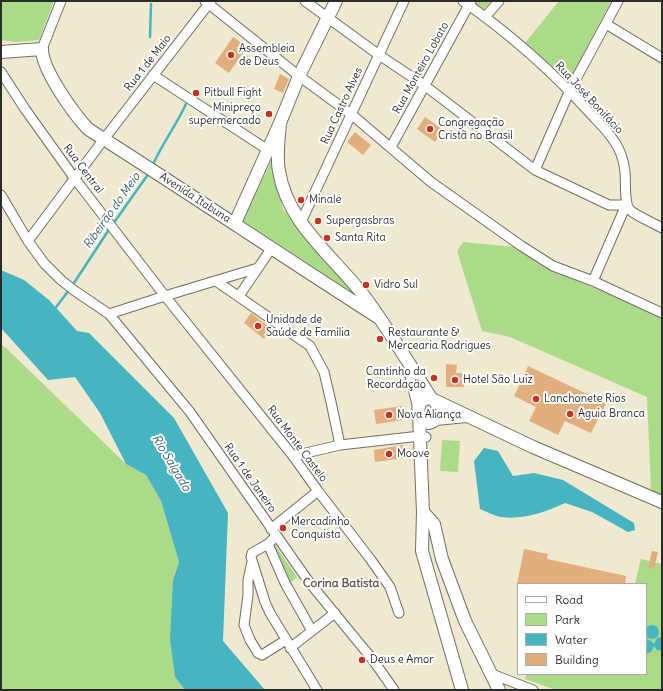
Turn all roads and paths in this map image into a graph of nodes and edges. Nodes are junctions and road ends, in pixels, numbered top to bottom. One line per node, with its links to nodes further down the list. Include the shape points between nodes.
1 (61, 1): 12 (street)
2 (305, 1): 10 (street)
3 (336, 1): 10 (main road)
4 (404, 1): 14 (street, Rua Castro Alves)
5 (499, 1): 9 (street)
6 (618, 1): 11 (street)
7 (208, 2): 17 (street, Rua 1 de Maio); 18 (street)
8 (468, 2): 9 (street, Rua José Bonifácio); 19 (street, Rua Monteiro Lobato)
9 (486, 16): 20 (street, Rua José Bonifácio)
10 (328, 18): 14 (street); 18 (main road)
11 (606, 24): 15 (street); 20 (street)
12 (42, 49): 13 (main road); 23 (main road, Avenida Itabuna, via 45,65 70,107 88,129)
13 (1, 52)
14 (379, 55): 19 (street); 21 (street, Rua Castro Alves)
15 (662, 58)
16 (1, 72): 27 (street, Rua Central, via 24,109)
17 (153, 75): 23 (street, Rua 1 de Maio); 25 (street)
18 (299, 76): 21 (street); 22 (main road)
19 (424, 85): 24 (street, Rua Monteiro Lobato); 26 (street)
20 (570, 90): 26 (street); 29 (street, Rua José Bonifácio, via 615,141 625,170)
21 (352, 114): 24 (street); 30 (street, Rua Castro Alves)
22 (280, 123): 25 (main road); 30 (main road, via 279,172 287,198)
23 (104, 139): 27 (street, Rua 1 de Maio); 31 (main road, Avenida Itabuna)
24 (391, 147): 37 (street, via 431,182 520,245 553,266)
25 (268, 150): 31 (main road)
26 (535, 170): 29 (street, via 609,205)
27 (75, 179): 33 (street, Rua 1 de Maio); 38 (street, Rua Central)
28 (1, 195): 33 (street)
29 (626, 205): 32 (street, via 630,211); 37 (street)
30 (300, 222): 42 (main road, via 353,283)
31 (235, 223): 34 (main road, Avenida Itabuna)
32 (662, 228)
33 (28, 242): 41 (street, Rua 1 de Janeiro, via 44,263 67,284)
34 (271, 249): 35 (street); 42 (main road, Avenida Itabuna)
35 (258, 268): 36 (street); 39 (street)
36 (216, 281): 38 (street); 39 (street)
37 (593, 281): 40 (street)
38 (165, 296): 41 (street); 50 (street, Rua Monte Castelo)
39 (238, 296): 49 (street, via 310,346 324,372)
40 (662, 313)
41 (110, 314): 54 (street, Rua 1 de Janeiro, via 190,412)
42 (379, 318): 43 (main road)
43 (410, 366): 44 (main road); 45 (main road)
44 (432, 399): 45 (main road, via 420,402); 46 (main road); 47 (main road, via 438,408)
45 (419, 411): 47 (main road, via 421,419 426,422); 48 (main road)
46 (466, 416): 47 (main road); 52 (main road)
47 (435, 420): 48 (main road)
48 (423, 437): 49 (street); 53 (main road)
49 (340, 445): 50 (street)
50 (293, 456): 51 (street, Rua Monte Castelo)
51 (318, 492): 54 (street); 58 (street, Rua Monte Castelo, via 383,576 395,598)
52 (662, 502)
53 (423, 512): 61 (main road, via 434,524 442,559 465,621); 64 (main road, via 422,551)
54 (274, 533): 55 (street); 57 (street, Rua 1 de Janeiro)
55 (268, 544): 56 (street, via 251,555); 59 (street, via 285,583)
56 (252, 562): 60 (street, via 265,602); 60 (street, via 244,618 250,640 262,655)
57 (335, 613): 59 (street); 63 (street, Rua 1 de Janeiro)
58 (399, 613)
59 (312, 631): 60 (street)
60 (288, 644): 62 (street)
61 (492, 674): 65 (main road); 66 (street)
62 (317, 690)
63 (394, 690)
64 (462, 690)
65 (499, 690)
66 (532, 690)

